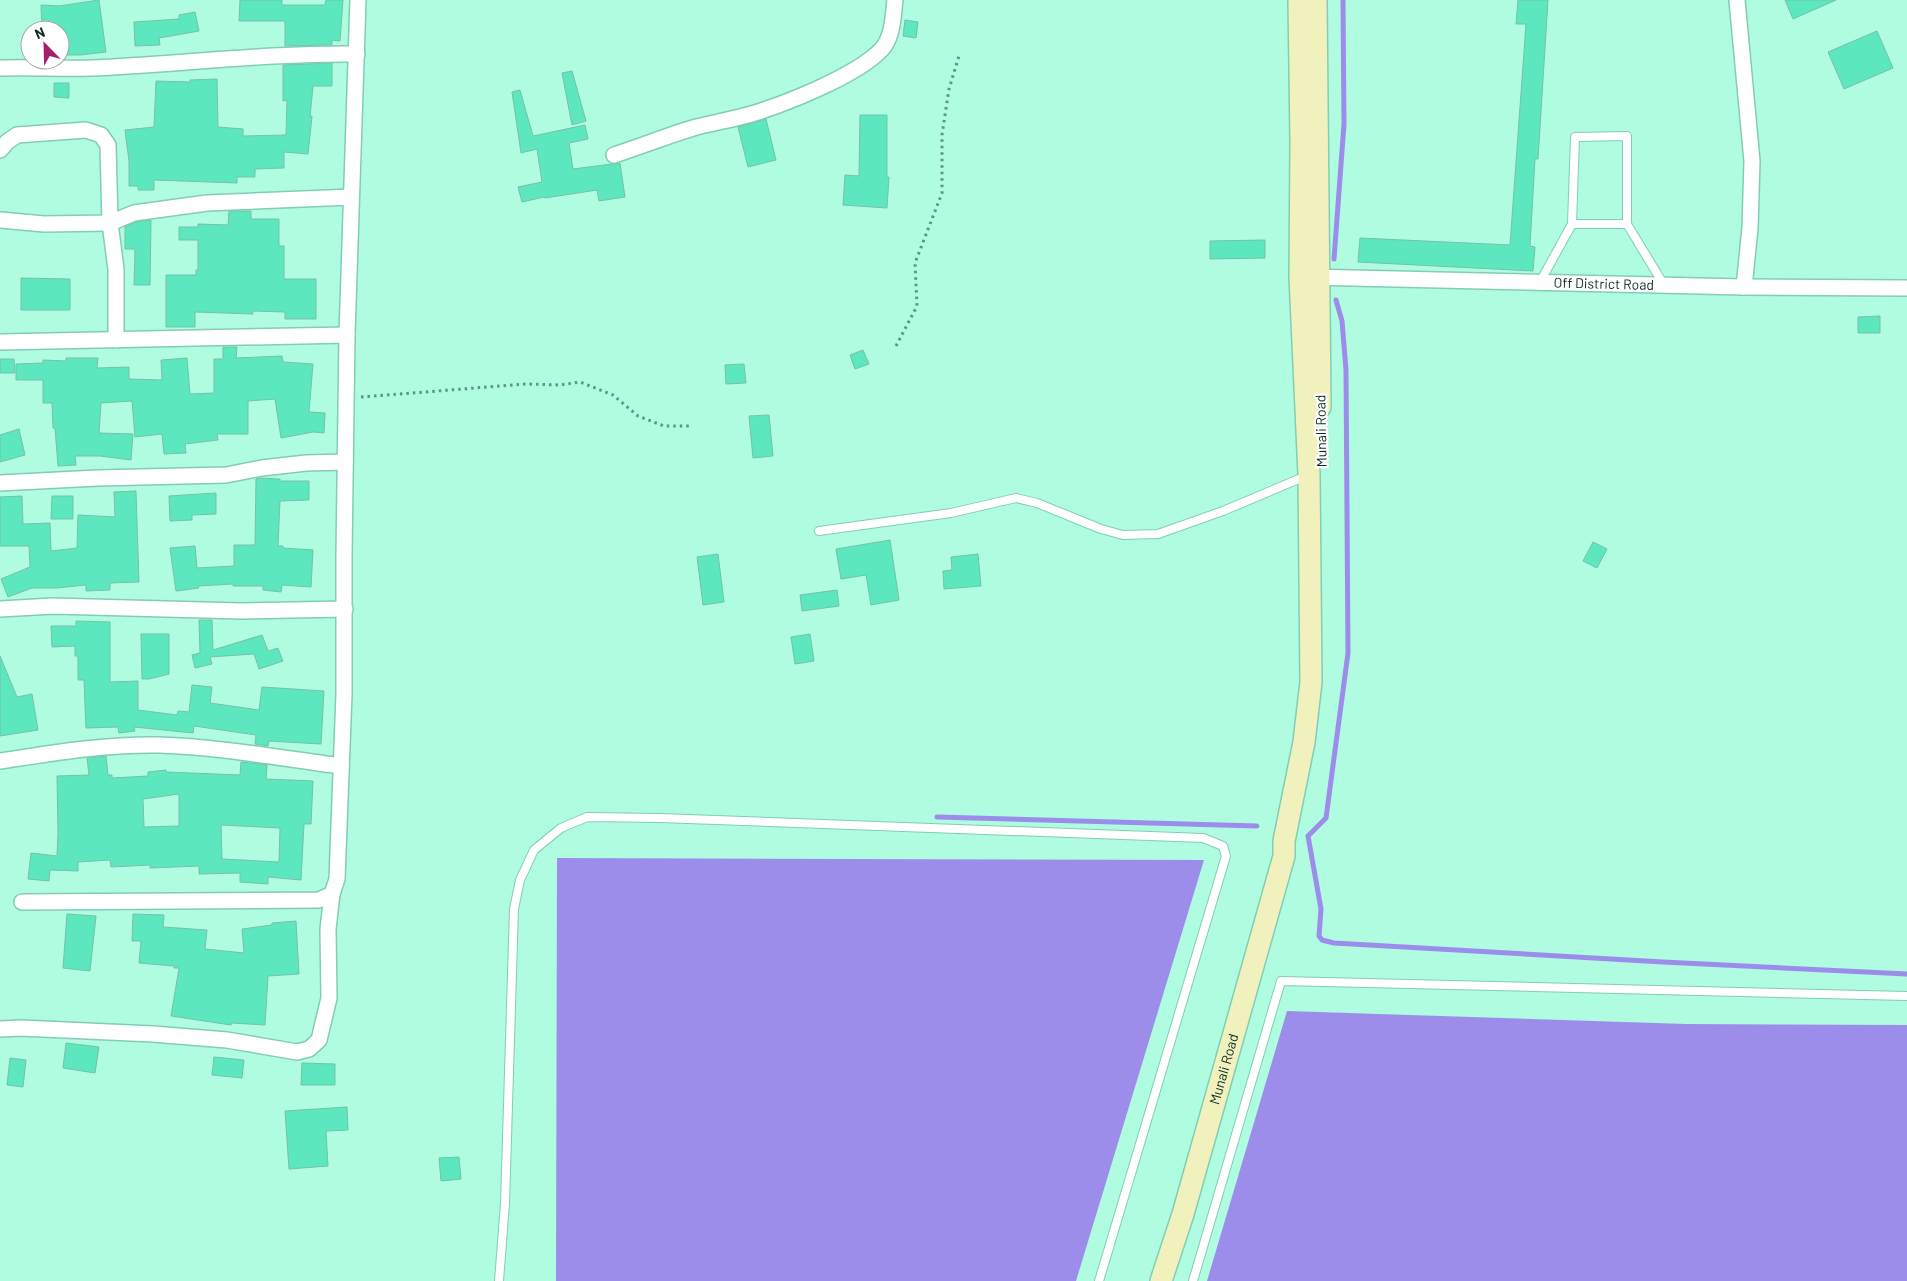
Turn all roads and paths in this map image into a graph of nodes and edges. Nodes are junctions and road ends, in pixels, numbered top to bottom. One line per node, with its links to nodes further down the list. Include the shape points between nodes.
1 (358, 0): 6 (street)
2 (895, 0): 10 (street, via 886,43 874,56 838,78 747,116 691,128)
3 (1299, 0): 16 (main road, Munali Road)
4 (1316, 0): 16 (main road, Munali Road)
5 (1737, 0): 19 (street, via 1752,162)
6 (357, 54): 8 (street, via 234,57 90,68); 11 (street)
7 (959, 56): 24 (path, via 949,90 942,135 942,193 915,263 917,306)
8 (0, 68)
9 (0, 150): 13 (street, via 17,136 86,130 100,135 108,145)
10 (614, 155)
11 (351, 197): 13 (street, via 207,203 134,213); 21 (street)
12 (0, 220): 13 (street, via 44,224)
13 (110, 223): 22 (street, via 116,269)
14 (1572, 224): 15 (lane); 15 (lane, via 1575,137 1610,136 1626,136); 17 (lane)
15 (1627, 224): 18 (lane)
16 (1309, 277): 17 (street, Off District Road); 28 (main road, Munali Road); 35 (main road, Munali Road, via 1323,683 1296,842)
17 (1540, 282): 18 (street, Off District Road)
18 (1664, 285): 19 (street, Off District Road)
19 (1744, 287): 20 (street, Off District Road)
20 (1907, 288)
21 (347, 335): 22 (street); 25 (street)
22 (116, 340): 23 (street)
23 (0, 342)
24 (896, 346)
25 (346, 399): 26 (path, via 580,382 613,395 638,416 664,426); 27 (street)
26 (690, 426)
27 (345, 462): 29 (street, via 306,463 226,475); 32 (street)
28 (1309, 475): 30 (lane, via 1158,534 1123,535 1016,498 951,513); 35 (main road, Munali Road, via 1311,682)
29 (0, 483)
30 (818, 531)
31 (0, 609): 32 (street, via 53,606 241,611)
32 (345, 609): 34 (street)
33 (0, 761): 34 (street, via 80,748 158,745 236,750)
34 (341, 766): 36 (street, via 337,879)
35 (1284, 856): 42 (main road, Munali Road, via 1183,1214)
36 (332, 894): 37 (street, via 319,900); 39 (street, via 328,929 329,998 319,1040 309,1049 297,1052 226,1040 153,1034)
37 (22, 902)
38 (1907, 996): 43 (lane, via 1281,981)
39 (0, 1029)
40 (499, 1281): 41 (lane, via 505,1203 514,909 520,880 534,850 561,828 587,817 596,817 1203,838 1223,846 1226,856)
41 (1099, 1281)
42 (1161, 1281)
43 (1193, 1281)

